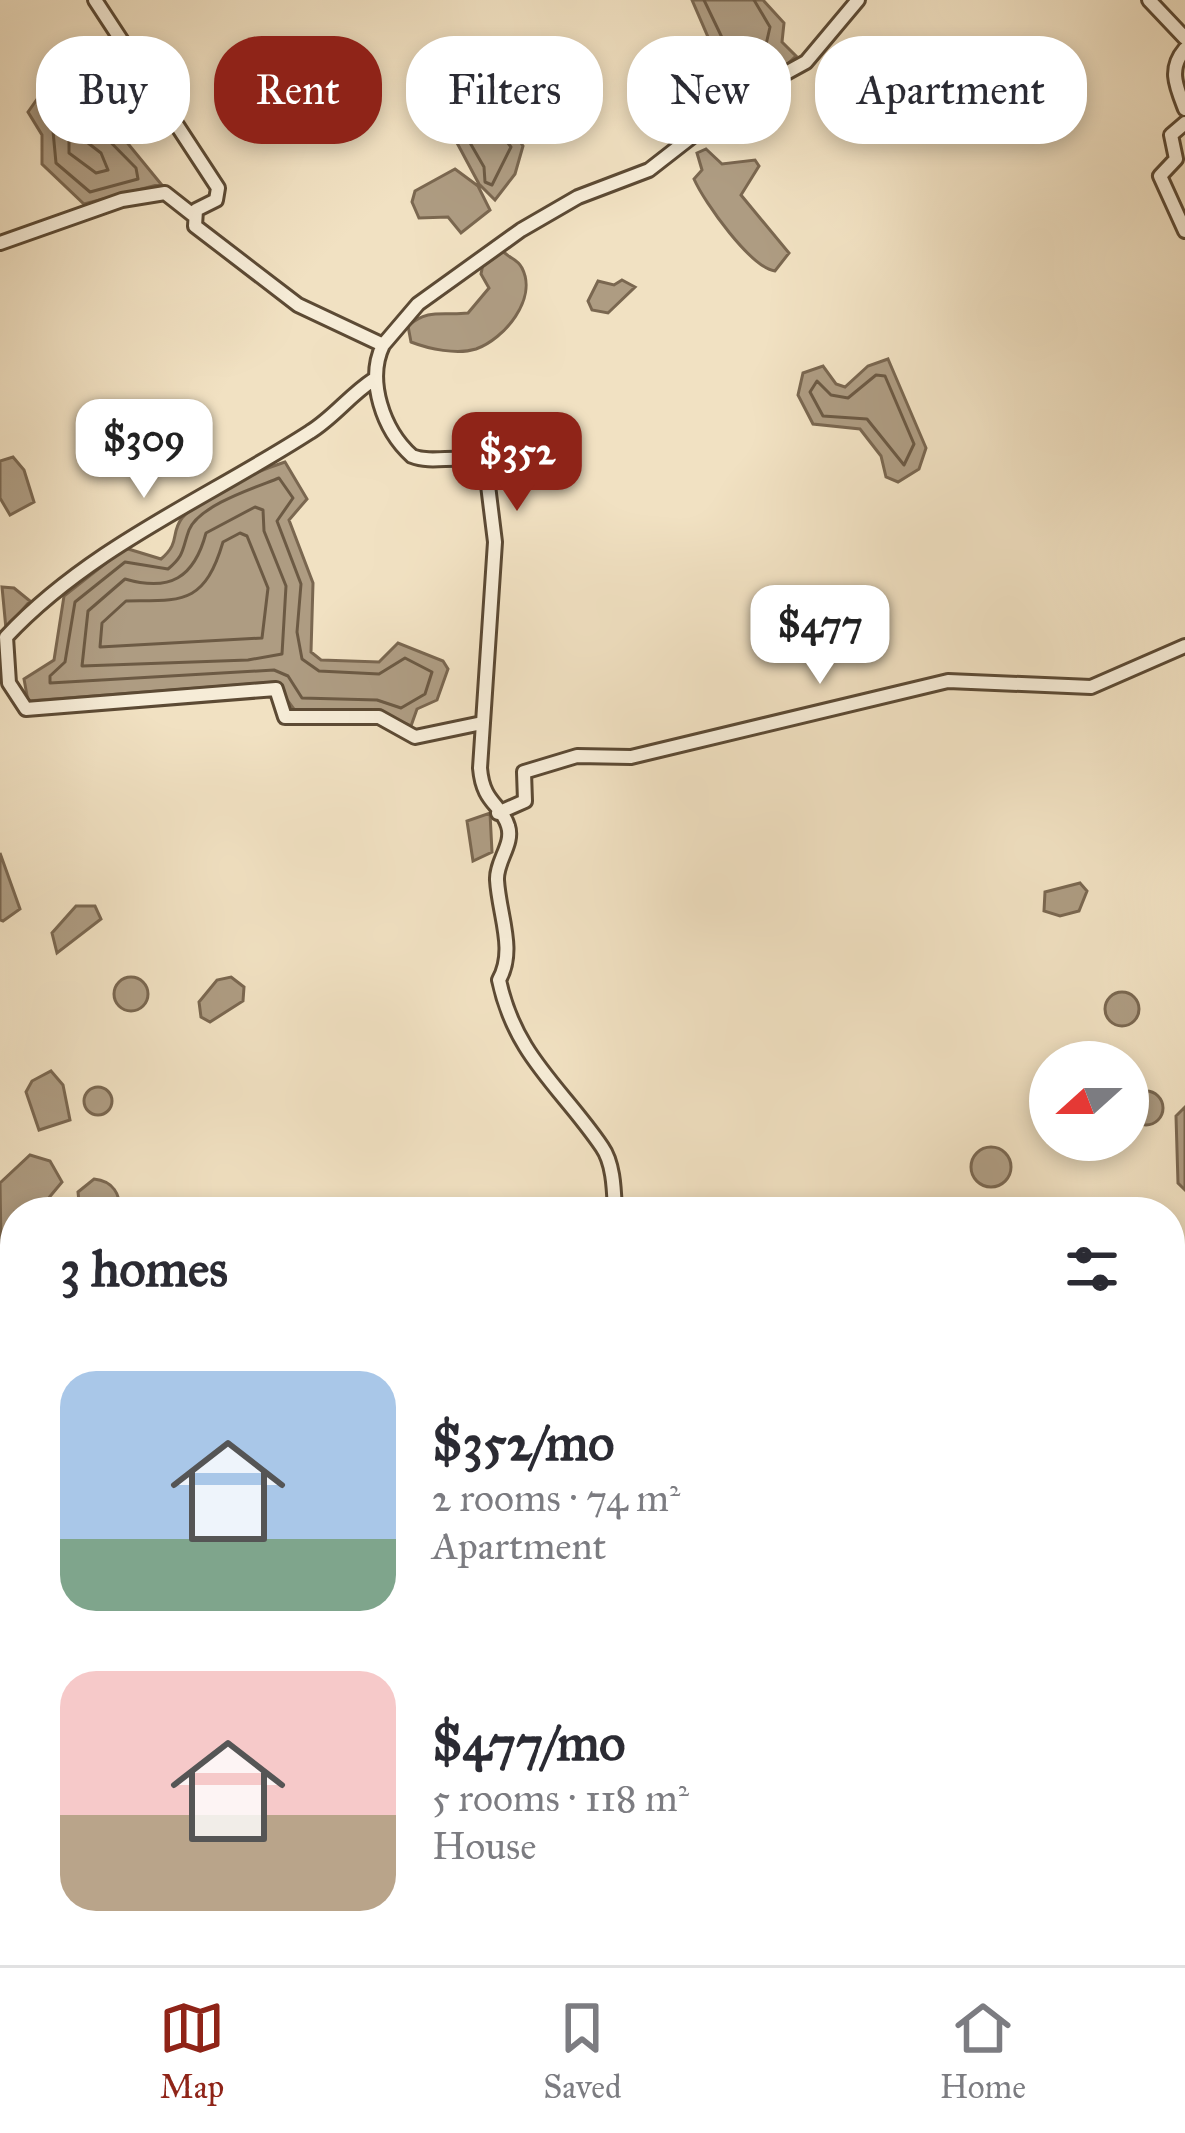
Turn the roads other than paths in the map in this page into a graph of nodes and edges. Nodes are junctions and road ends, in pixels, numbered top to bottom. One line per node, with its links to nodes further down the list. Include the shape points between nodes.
1 (95, 0): 8 (street, via 218,188 216,200)
2 (858, 0): 11 (street, via 806,62 744,96 649,170 521,230 418,304)
3 (1149, 0): 4 (street)
4 (1185, 38)
5 (1185, 49): 6 (street, via 1174,75)
6 (1185, 109)
7 (1185, 123): 9 (street, via 1171,135 1176,159 1160,176)
8 (193, 215): 10 (street, via 165,193); 11 (street, via 200,230 298,304)
9 (1185, 232)
10 (0, 242)
11 (383, 344): 12 (street)
12 (374, 380): 14 (street, via 316,429 166,515 28,614 6,638); 15 (street, via 412,456 479,461 490,477 496,542)
13 (1185, 646): 16 (street, via 1091,687 948,680 631,758 553,761 524,772 525,801)
14 (5, 685): 15 (street, via 26,709 276,689 285,717 379,717 415,736)
15 (482, 724): 16 (street, via 481,778)
16 (498, 812): 17 (street, via 509,830 497,873 509,961 499,980 506,1013 541,1076 601,1145)
17 (612, 1197)

